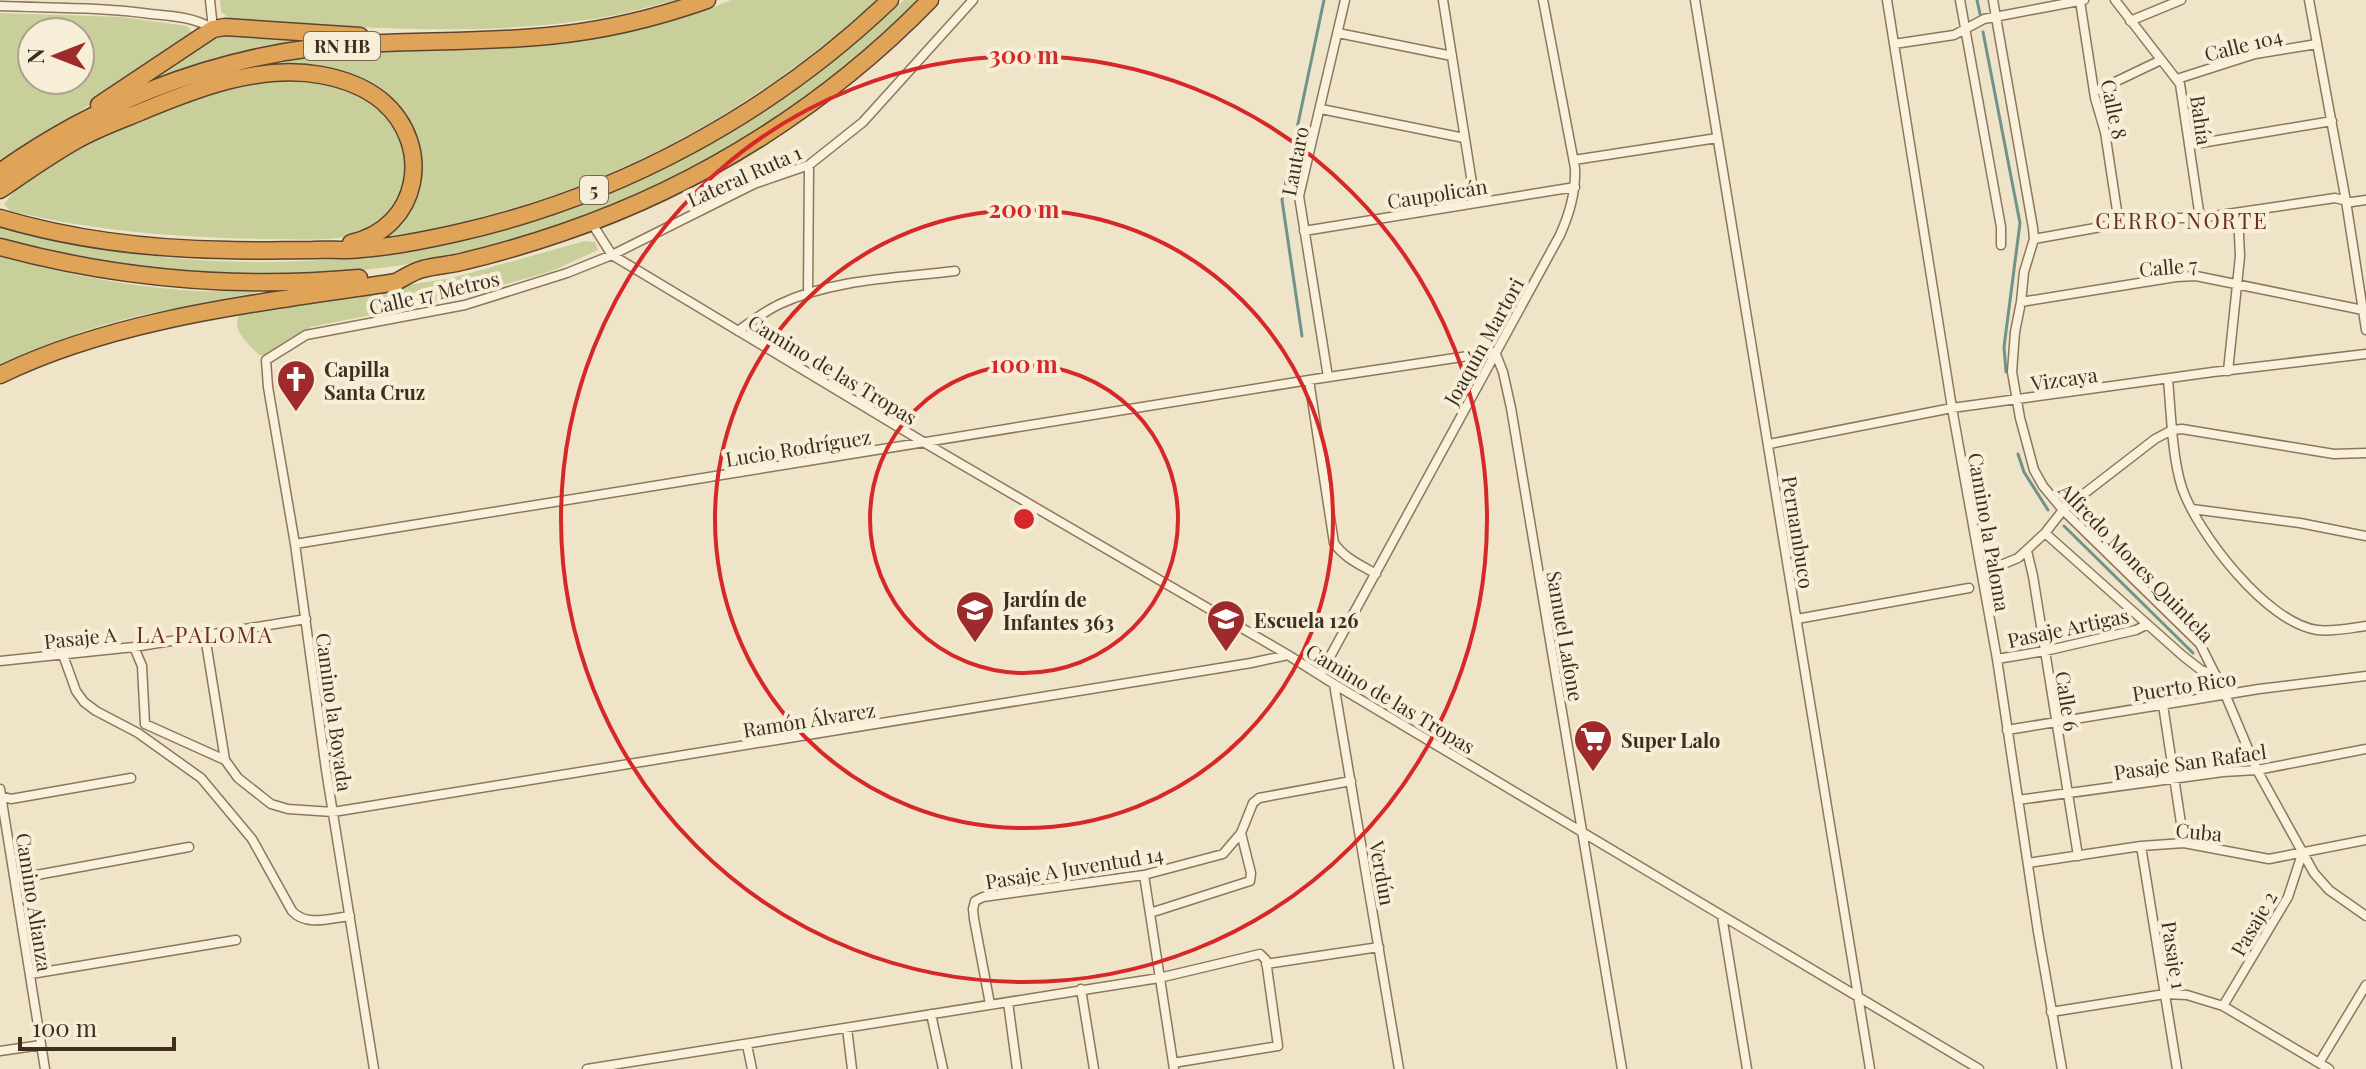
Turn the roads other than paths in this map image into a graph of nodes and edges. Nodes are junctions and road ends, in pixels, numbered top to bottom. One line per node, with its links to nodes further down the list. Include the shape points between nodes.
1 (210, 0): 20 (street)
2 (707, 0): 23 (highway, RN HB, via 636,21 551,36)
3 (890, 0): 53 (highway, 5, via 781,90 637,172 558,204 474,229 360,250)
4 (930, 0): 47 (highway, via 866,60 780,125 704,171)
5 (973, 0): 37 (street, Lateral Ruta 1, via 863,122)
6 (1345, 0): 22 (street, Lautaro)
7 (1443, 0): 26 (street)
8 (1543, 0): 36 (street, Joaquín Martori)
9 (1695, 0): 34 (street, Pernambuco)
10 (1887, 0): 24 (street, Camino la Paloma)
11 (1960, 0): 21 (street)
12 (1993, 0): 18 (street, Alfredo Mones Quintela)
13 (2082, 0): 18 (street); 29 (street, Calle 8)
14 (2115, 0): 19 (street, Bahía)
15 (2181, 0): 19 (street)
16 (2309, 0): 25 (street)
17 (0, 6): 20 (street, via 140,12 184,18)
18 (1996, 17): 21 (street); 50 (street, Alfredo Mones Quintela)
19 (2130, 21): 27 (street, Bahía)
20 (213, 29): 23 (highway, via 371,36); 32 (highway)
21 (1965, 30): 24 (street); 51 (street)
22 (1338, 33): 26 (street); 30 (street, Lautaro)
23 (393, 42): 32 (highway, RN HB, via 238,62 185,77)
24 (1894, 44): 72 (street, Camino la Paloma)
25 (2317, 44): 28 (street, Calle 104, via 2255,54); 31 (street)
26 (1452, 56): 33 (street)
27 (2161, 60): 28 (street, Bahía); 29 (street)
28 (2177, 79): 35 (street, Bahía)
29 (2094, 92): 48 (street, Calle 8)
30 (1321, 109): 33 (street); 49 (street, Lautaro, via 1299,196)
31 (2332, 121): 35 (street); 42 (street)
32 (75, 125): 38 (highway, RN HB)
33 (1464, 138): 43 (street)
34 (1717, 138): 36 (street); 75 (street, Pernambuco)
35 (2189, 145): 46 (street, Bahía)
36 (1574, 160): 39 (street, Joaquín Martori)
37 (809, 165): 54 (street, Lateral Ruta 1, via 754,184); 58 (street)
38 (0, 172)
39 (1575, 187): 43 (street, Caupolicán); 63 (street, Joaquín Martori, via 1560,235)
40 (0, 190): 53 (highway, via 77,140 200,89 276,73 319,75 357,86 381,100 405,128 414,166 412,188 393,220 374,235)
41 (2366, 200): 42 (street)
42 (2346, 201): 44 (street, via 2335,198); 60 (street)
43 (1475, 202): 49 (street, Caupolicán)
44 (2238, 213): 46 (street); 57 (street)
45 (0, 218): 53 (highway, 5, via 162,249)
46 (2200, 218): 48 (street)
47 (591, 222): 54 (street, Camino de las Tropas); 55 (highway, via 528,245)
48 (2119, 224): 50 (street)
49 (1304, 231): 68 (street, Lautaro)
50 (2034, 239): 59 (street, Alfredo Mones Quintela)
51 (2001, 245)
52 (0, 247): 55 (highway, via 106,271 216,282 329,281)
53 (316, 250)
54 (612, 255): 62 (street, Camino de las Tropas); 65 (street, Calle 17 Metros, via 465,305 306,335)
55 (421, 269): 67 (highway, via 396,282 89,339)
56 (955, 271): 58 (street)
57 (2237, 286): 59 (street, Calle 7, via 2176,277); 60 (street, Calle 7); 66 (street)
58 (808, 294): 62 (street, via 764,312)
59 (2021, 302): 71 (street, Alfredo Mones Quintela, via 2013,343)
60 (2363, 310): 61 (street)
61 (2366, 330)
62 (738, 331): 74 (street, Camino de las Tropas)
63 (1495, 352): 68 (street, Lucio Rodríguez); 84 (street, Joaquín Martori); 118 (street, Samuel Lafone, via 1511,408)
64 (2366, 354): 66 (street, Vizcaya)
65 (266, 360): 81 (street, Camino la Boyada)
66 (2228, 371): 69 (street, Vizcaya)
67 (0, 375)
68 (1328, 377): 70 (street, Lucio Rodríguez)
69 (2168, 379): 71 (street, Vizcaya); 73 (street)
70 (1309, 380): 74 (street, Lucio Rodríguez); 84 (street, via 1334,543 1339,552)
71 (2016, 401): 72 (street, Vizcaya); 78 (street, Alfredo Mones Quintela, via 2034,470)
72 (1952, 408): 75 (street, Vizcaya); 83 (street, Camino la Paloma)
73 (2172, 430): 76 (street); 77 (street, via 2181,483); 78 (street)
74 (925, 443): 81 (street, Lucio Rodríguez); 94 (street, Camino de las Tropas)
75 (1769, 444): 87 (street, Pernambuco)
76 (2366, 456)
77 (2192, 509): 80 (street); 89 (street, via 2228,564 2280,613 2318,630)
78 (2063, 510): 79 (street); 98 (street, Alfredo Mones Quintela, via 2200,644)
79 (2045, 533): 82 (street); 88 (street, Alfredo Mones Quintela)
80 (2366, 536)
81 (295, 544): 86 (street, Camino la Boyada)
82 (2027, 551): 83 (street, via 2007,564); 92 (street, Calle 6)
83 (1981, 565): 95 (street, Camino la Paloma)
84 (1376, 574): 97 (street, Joaquín Martori)
85 (1969, 588): 87 (street)
86 (306, 619): 90 (street, Pasaje A); 117 (street, Camino la Boyada)
87 (1797, 619): 141 (street, Pernambuco)
88 (2146, 625): 92 (street, Pasaje Artigas); 98 (street, Alfredo Mones Quintela, via 2201,670)
89 (2366, 626)
90 (205, 636): 91 (street, Pasaje A); 108 (street)
91 (134, 647): 93 (street, Pasaje A); 104 (street, via 142,666)
92 (2045, 651): 95 (street, Pasaje Artigas); 103 (street, Calle 6)
93 (63, 655): 96 (street, Pasaje A); 106 (street, via 84,702)
94 (1288, 655): 97 (street, Camino de las Tropas); 117 (street, Ramón Álvarez)
95 (1997, 659): 105 (street, Camino la Paloma)
96 (0, 661)
97 (1320, 675): 100 (street, Camino de las Tropas)
98 (2216, 675): 101 (street, Alfredo Mones Quintela)
99 (2366, 676): 101 (street, Puerto Rico)
100 (1334, 684): 112 (street, Verdún); 118 (street, Camino de las Tropas)
101 (2225, 694): 102 (street, Puerto Rico); 109 (street, Alfredo Mones Quintela)
102 (2163, 705): 103 (street, Puerto Rico); 111 (street)
103 (2055, 722): 105 (street, Puerto Rico); 114 (street, Calle 6)
104 (145, 724): 106 (street); 108 (street)
105 (2007, 730): 116 (street, Camino la Paloma)
106 (138, 733): 130 (street, via 201,778 252,839 298,918)
107 (2366, 749): 109 (street, Pasaje San Rafael)
108 (225, 760): 117 (street, Ramón Álvarez, via 238,778 271,804)
109 (2257, 770): 111 (street, Pasaje San Rafael); 124 (street, Alfredo Mones Quintela)
110 (131, 778): 115 (street, via 11,799)
111 (2175, 780): 114 (street, Pasaje San Rafael); 121 (street)
112 (1351, 781): 119 (street, via 1259,798); 134 (street, Verdún)
113 (0, 789): 115 (street, Camino Alianza)
114 (2067, 794): 116 (street, Pasaje San Rafael); 125 (street, Calle 6)
115 (0, 796): 128 (street, Camino Alianza)
116 (2018, 800): 126 (street, Camino la Paloma)
117 (333, 812): 130 (street, Camino la Boyada)
118 (1583, 832): 131 (street, Camino de las Tropas); 162 (street, Samuel Lafone)
119 (1241, 833): 127 (street, Pasaje A Juventud 14, via 1225,853); 129 (street, via 1250,881)
120 (2366, 840): 124 (street, Cuba)
121 (2184, 843): 122 (street, Cuba); 124 (street, Cuba, via 2259,858)
122 (2141, 846): 125 (street, Cuba); 140 (street, Pasaje 1)
123 (189, 847): 128 (street)
124 (2303, 853): 132 (street, Alfredo Mones Quintela, via 2329,890); 144 (street, Pasaje 2, via 2288,897)
125 (2078, 856): 126 (street, Cuba)
126 (2028, 863): 145 (street, Camino la Paloma)
127 (1144, 875): 129 (street); 143 (street, Pasaje A Juventud 14, via 975,901)
128 (15, 879): 136 (street, Camino Alianza)
129 (1150, 913): 137 (street)
130 (350, 916): 154 (street, Camino la Boyada)
131 (1722, 916): 141 (street, Camino de las Tropas); 163 (street)
132 (2366, 916)
133 (236, 940): 136 (street)
134 (1379, 947): 135 (street); 161 (street, Verdún)
135 (1266, 964): 137 (street, via 1260,954); 152 (street, via 1278,1046)
136 (31, 974): 148 (street, Camino Alianza)
137 (1159, 978): 139 (street); 152 (street)
138 (2366, 985): 151 (street)
139 (1081, 989): 142 (street); 160 (street)
140 (2165, 994): 144 (street); 145 (street); 167 (street, Pasaje 1)
141 (1858, 995): 164 (street, Pernambuco); 165 (street, Camino de las Tropas)
142 (1008, 1002): 143 (street); 159 (street)
143 (990, 1004): 146 (street)
144 (2223, 1006): 151 (street)
145 (2051, 1012): 166 (street, Camino la Paloma)
146 (931, 1014): 147 (street); 158 (street)
147 (847, 1028): 149 (street); 157 (street)
148 (41, 1045): 150 (street); 153 (street, Camino Alianza)
149 (747, 1045): 155 (street); 156 (street)
150 (0, 1051)
151 (2319, 1063): 168 (street)
152 (1174, 1066)
153 (45, 1069)
154 (374, 1069)
155 (587, 1069)
156 (752, 1069)
157 (852, 1069)
158 (943, 1069)
159 (1017, 1069)
160 (1094, 1069)
161 (1399, 1069)
162 (1622, 1069)
163 (1747, 1069)
164 (1870, 1069)
165 (1979, 1069)
166 (2062, 1069)
167 (2177, 1069)
168 (2329, 1069)

